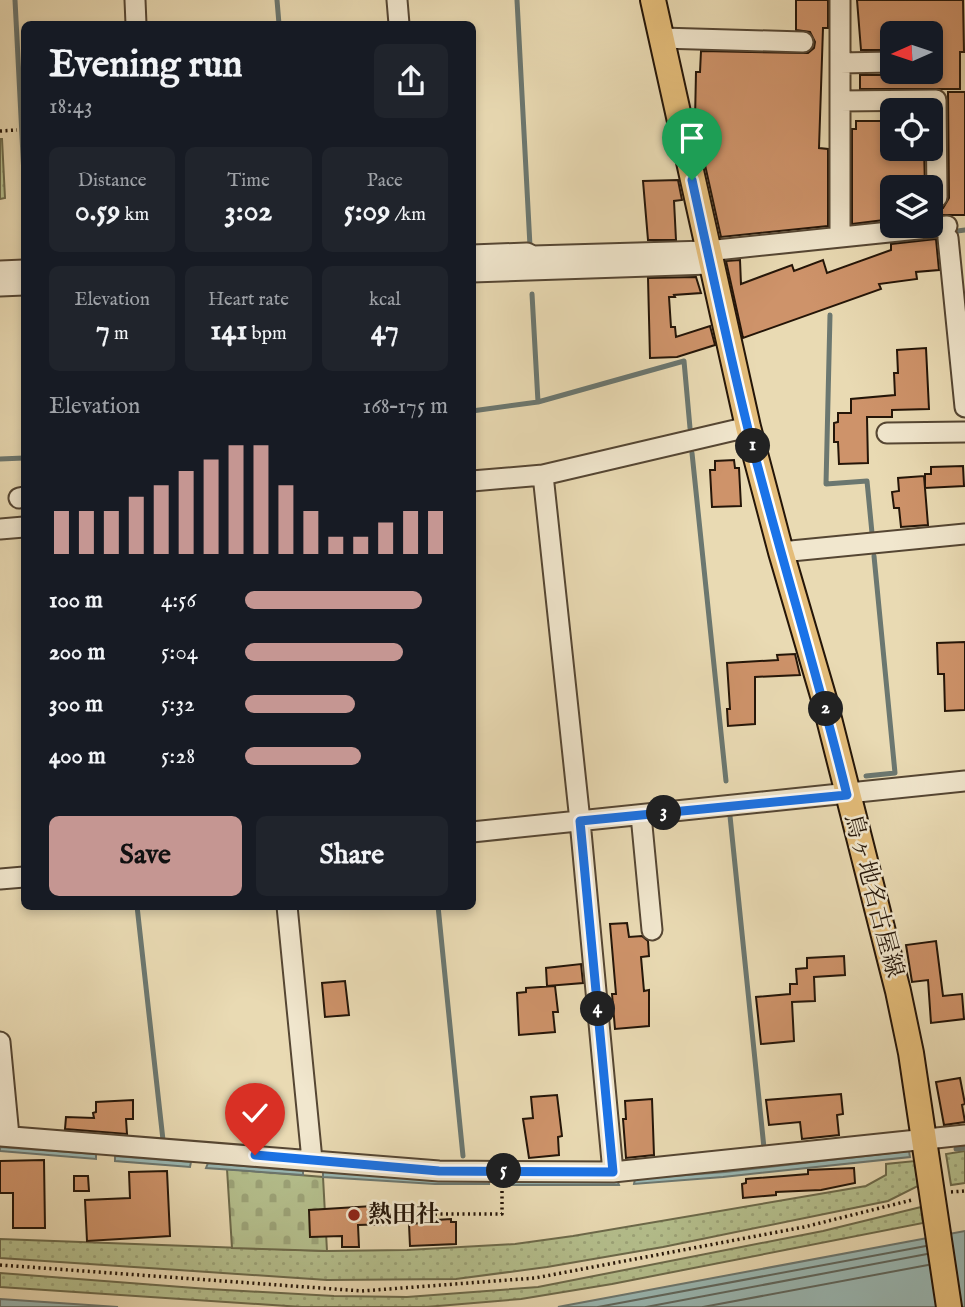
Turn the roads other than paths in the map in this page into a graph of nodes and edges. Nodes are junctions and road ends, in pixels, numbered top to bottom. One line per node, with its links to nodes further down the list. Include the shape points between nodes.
1 (135, 0): 5 (street)
2 (397, 0): 6 (street)
3 (653, 0): 7 (main road, 鳥ヶ地名古屋線)
4 (840, 0): 10 (street)
5 (136, 21)
6 (398, 21)
7 (661, 38): 8 (street); 15 (main road, 鳥ヶ地名古屋線)
8 (803, 42)
9 (880, 62): 10 (street)
10 (840, 63): 11 (street)
11 (839, 101): 12 (street, via 936,100); 13 (street)
12 (937, 175)
13 (840, 236): 15 (street); 21 (street, via 948,232)
14 (476, 255): 15 (street)
15 (709, 258): 18 (street); 22 (main road, 鳥ヶ地名古屋線)
16 (21, 270): 17 (street)
17 (0, 271)
18 (476, 272)
19 (21, 285): 20 (street)
20 (0, 286)
21 (965, 407)
22 (748, 427): 25 (street); 30 (main road, 鳥ヶ地名古屋線)
23 (965, 432): 24 (street)
24 (887, 433)
25 (543, 475): 26 (street); 34 (street)
26 (476, 481)
27 (21, 527): 28 (street)
28 (0, 529)
29 (965, 534): 30 (street)
30 (781, 552): 32 (main road, 鳥ヶ地名古屋線)
31 (965, 781): 32 (street)
32 (847, 795): 33 (street); 43 (main road, 鳥ヶ地名古屋線, via 898,990)
33 (641, 816): 34 (street); 39 (street)
34 (580, 821): 35 (street); 45 (street)
35 (476, 832)
36 (21, 877): 37 (street)
37 (0, 879)
38 (287, 910): 44 (street)
39 (652, 930)
40 (0, 1042): 42 (street)
41 (965, 1135): 43 (street)
42 (5, 1136): 44 (street)
43 (925, 1140): 45 (street); 46 (main road, 鳥ヶ地名古屋線)
44 (312, 1160): 45 (street, via 439,1171)
45 (613, 1172)
46 (949, 1307)

